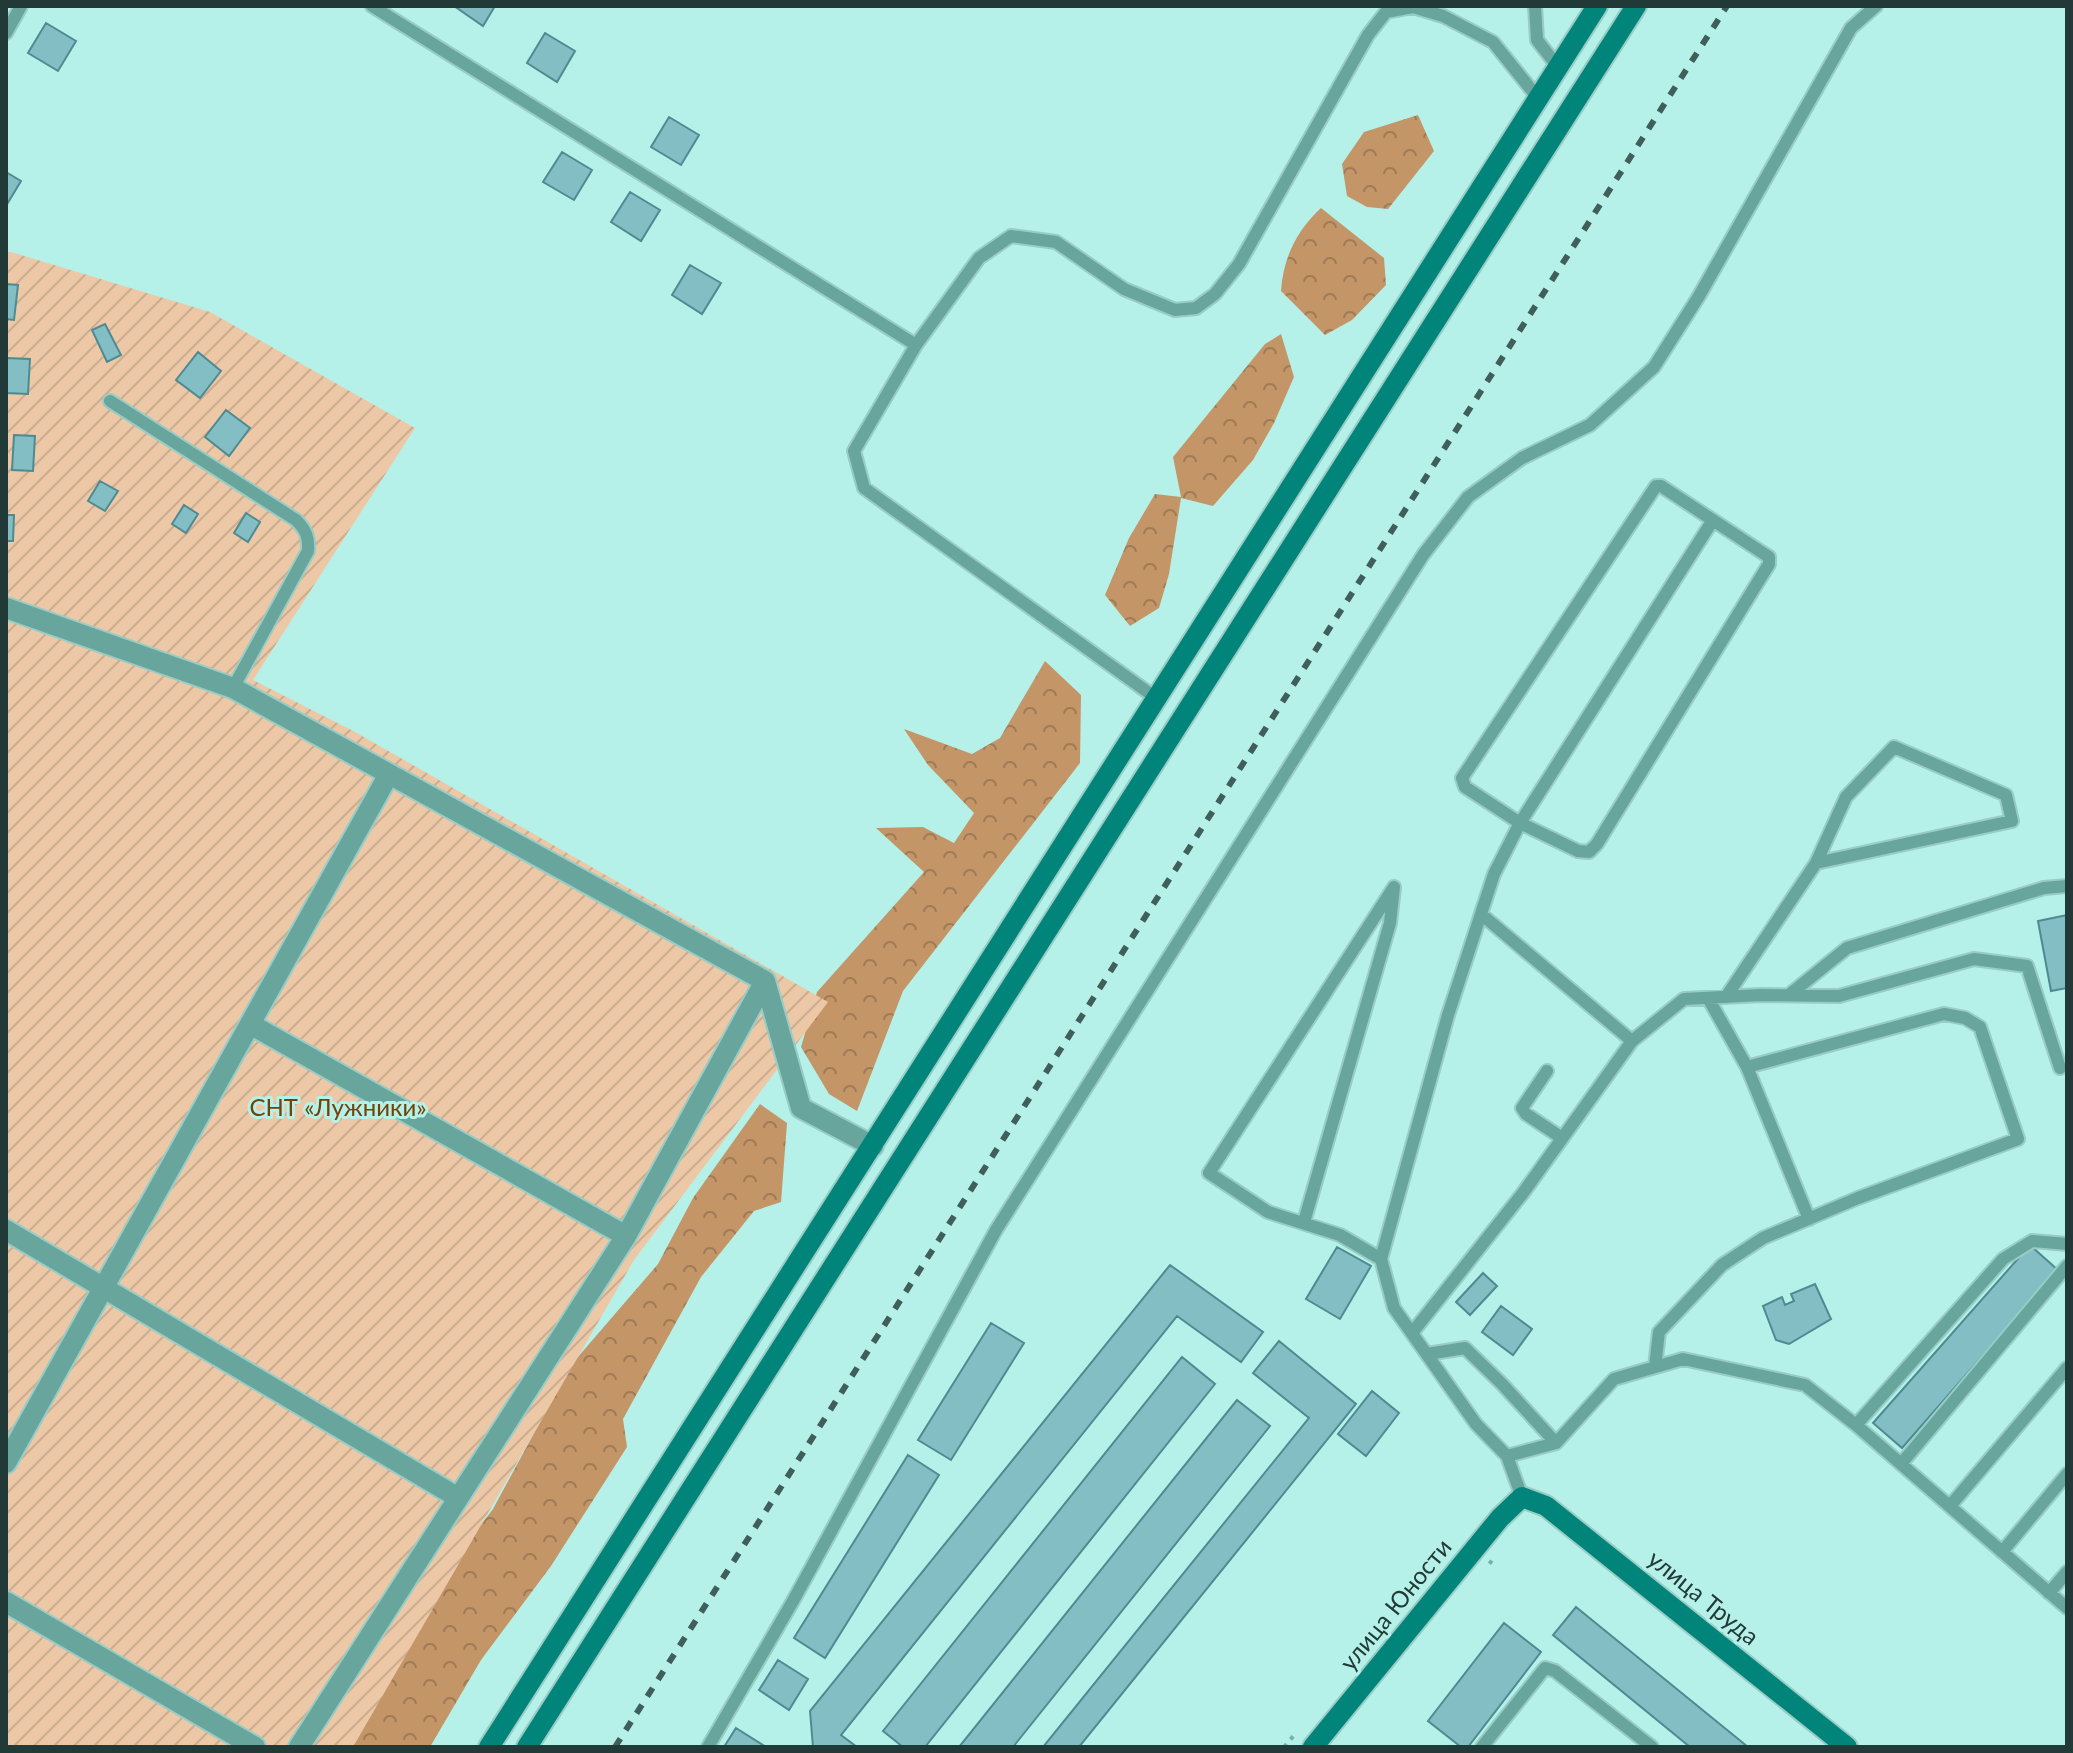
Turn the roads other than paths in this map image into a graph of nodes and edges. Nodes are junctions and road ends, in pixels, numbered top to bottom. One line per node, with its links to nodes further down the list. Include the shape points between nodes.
1 (21, 6): 8 (lane)
2 (372, 6): 11 (lane)
3 (1535, 6): 9 (lane, via 1537,40)
4 (1597, 6): 9 (main road)
5 (1636, 6): 62 (main road)
6 (1876, 6): 63 (lane, via 1851,28 1654,367 1590,425 1522,458 1468,497 1423,555 996,1230)
7 (1413, 7): 10 (lane, via 1493,42); 11 (lane, via 1386,12 1368,35 1239,264 1196,308 1175,310 1124,289 1056,242 1011,236 979,258)
8 (6, 33)
9 (1558, 67): 10 (main road)
10 (1538, 98): 16 (main road)
11 (916, 345): 16 (lane, via 854,451 864,488)
12 (110, 401): 15 (lane, via 305,529 308,551)
13 (1713, 520): 18 (lane); 18 (lane, via 1769,557 1769,564 1597,844 1589,852 1578,851); 18 (lane, via 1656,486 1462,778 1465,787)
14 (6, 608): 15 (street)
15 (233, 688): 17 (street)
16 (1156, 698): 32 (main road)
17 (389, 774): 22 (street); 26 (street)
18 (1520, 823): 21 (lane)
19 (1816, 863): 19 (lane, via 2012,821 2006,795 1894,747 1846,797); 24 (lane)
20 (2067, 886): 23 (lane, via 2044,888 1847,948)
21 (1481, 914): 27 (lane); 38 (lane)
22 (765, 981): 32 (street, via 801,1108); 36 (street)
23 (1789, 995): 24 (lane); 29 (lane, via 1839,996 1974,959 2027,966)
24 (1726, 997): 25 (lane)
25 (1708, 998): 27 (lane, via 1684,999); 28 (lane)
26 (250, 1024): 36 (street); 40 (street)
27 (1632, 1041): 31 (lane)
28 (1747, 1067): 33 (lane); 33 (lane, via 1944,1014 1980,1027 2018,1139)
29 (2060, 1068)
30 (1547, 1071): 31 (lane, via 1522,1108)
31 (1562, 1138): 41 (lane)
32 (873, 1146): 61 (main road)
33 (1809, 1219): 43 (lane, via 1763,1238 1722,1265 1659,1332)
34 (1304, 1222): 34 (lane, via 1268,1212 1209,1173 1394,887 1390,923); 38 (lane)
35 (6, 1230): 40 (street)
36 (626, 1236): 51 (street)
37 (2067, 1244): 45 (lane, via 2032,1241 2003,1259)
38 (1381, 1259): 41 (lane, via 1394,1308)
39 (2067, 1266): 49 (lane)
40 (104, 1287): 48 (street); 51 (street)
41 (1412, 1333): 42 (lane)
42 (1427, 1354): 46 (lane, via 1465,1348); 47 (lane, via 1476,1424)
43 (1655, 1367): 45 (lane, via 1683,1359 1805,1385); 46 (lane, via 1614,1379)
44 (2067, 1368): 53 (lane)
45 (1856, 1425): 49 (lane)
46 (1556, 1443): 47 (lane)
47 (1507, 1456): 52 (lane)
48 (6, 1463)
49 (1901, 1464): 53 (lane)
50 (2067, 1474): 54 (lane)
51 (457, 1497): 60 (street)
52 (1522, 1497): 64 (main road, улица Юности); 67 (main road, улица Труда, via 1546,1506)
53 (1950, 1506): 54 (lane)
54 (2002, 1552): 56 (lane)
55 (2067, 1572): 56 (lane)
56 (2049, 1593): 58 (lane)
57 (6, 1602): 59 (street)
58 (2067, 1608)
59 (255, 1747)
60 (299, 1747)
61 (489, 1747)
62 (527, 1747)
63 (708, 1747)
64 (1313, 1747)
65 (1482, 1747): 66 (lane, via 1540,1673 1551,1668)
66 (1652, 1747)
67 (1847, 1747)

